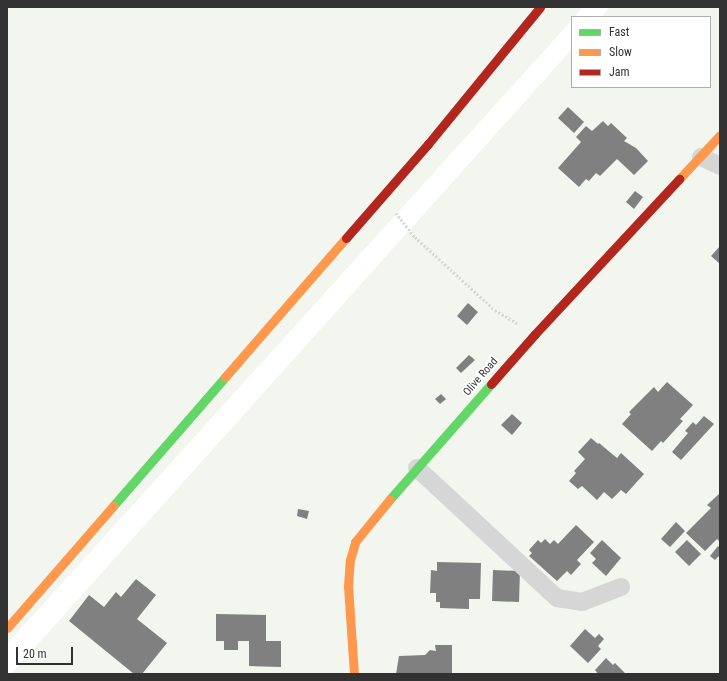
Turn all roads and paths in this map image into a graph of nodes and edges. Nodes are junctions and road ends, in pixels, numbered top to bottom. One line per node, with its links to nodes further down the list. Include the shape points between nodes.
1 (540, 7): 5 (street)
2 (720, 135): 3 (street, Olive Road)
3 (701, 157): 4 (street); 6 (street, Olive Road)
4 (720, 166)
5 (389, 188): 6 (path, via 396,215 415,237 495,310); 9 (street)
6 (535, 334): 7 (street, Olive Road)
7 (417, 468): 8 (street, via 557,598 582,602); 10 (street, Olive Road, via 355,542 350,560 348,586)
8 (622, 587)
9 (7, 628)
10 (354, 674)

